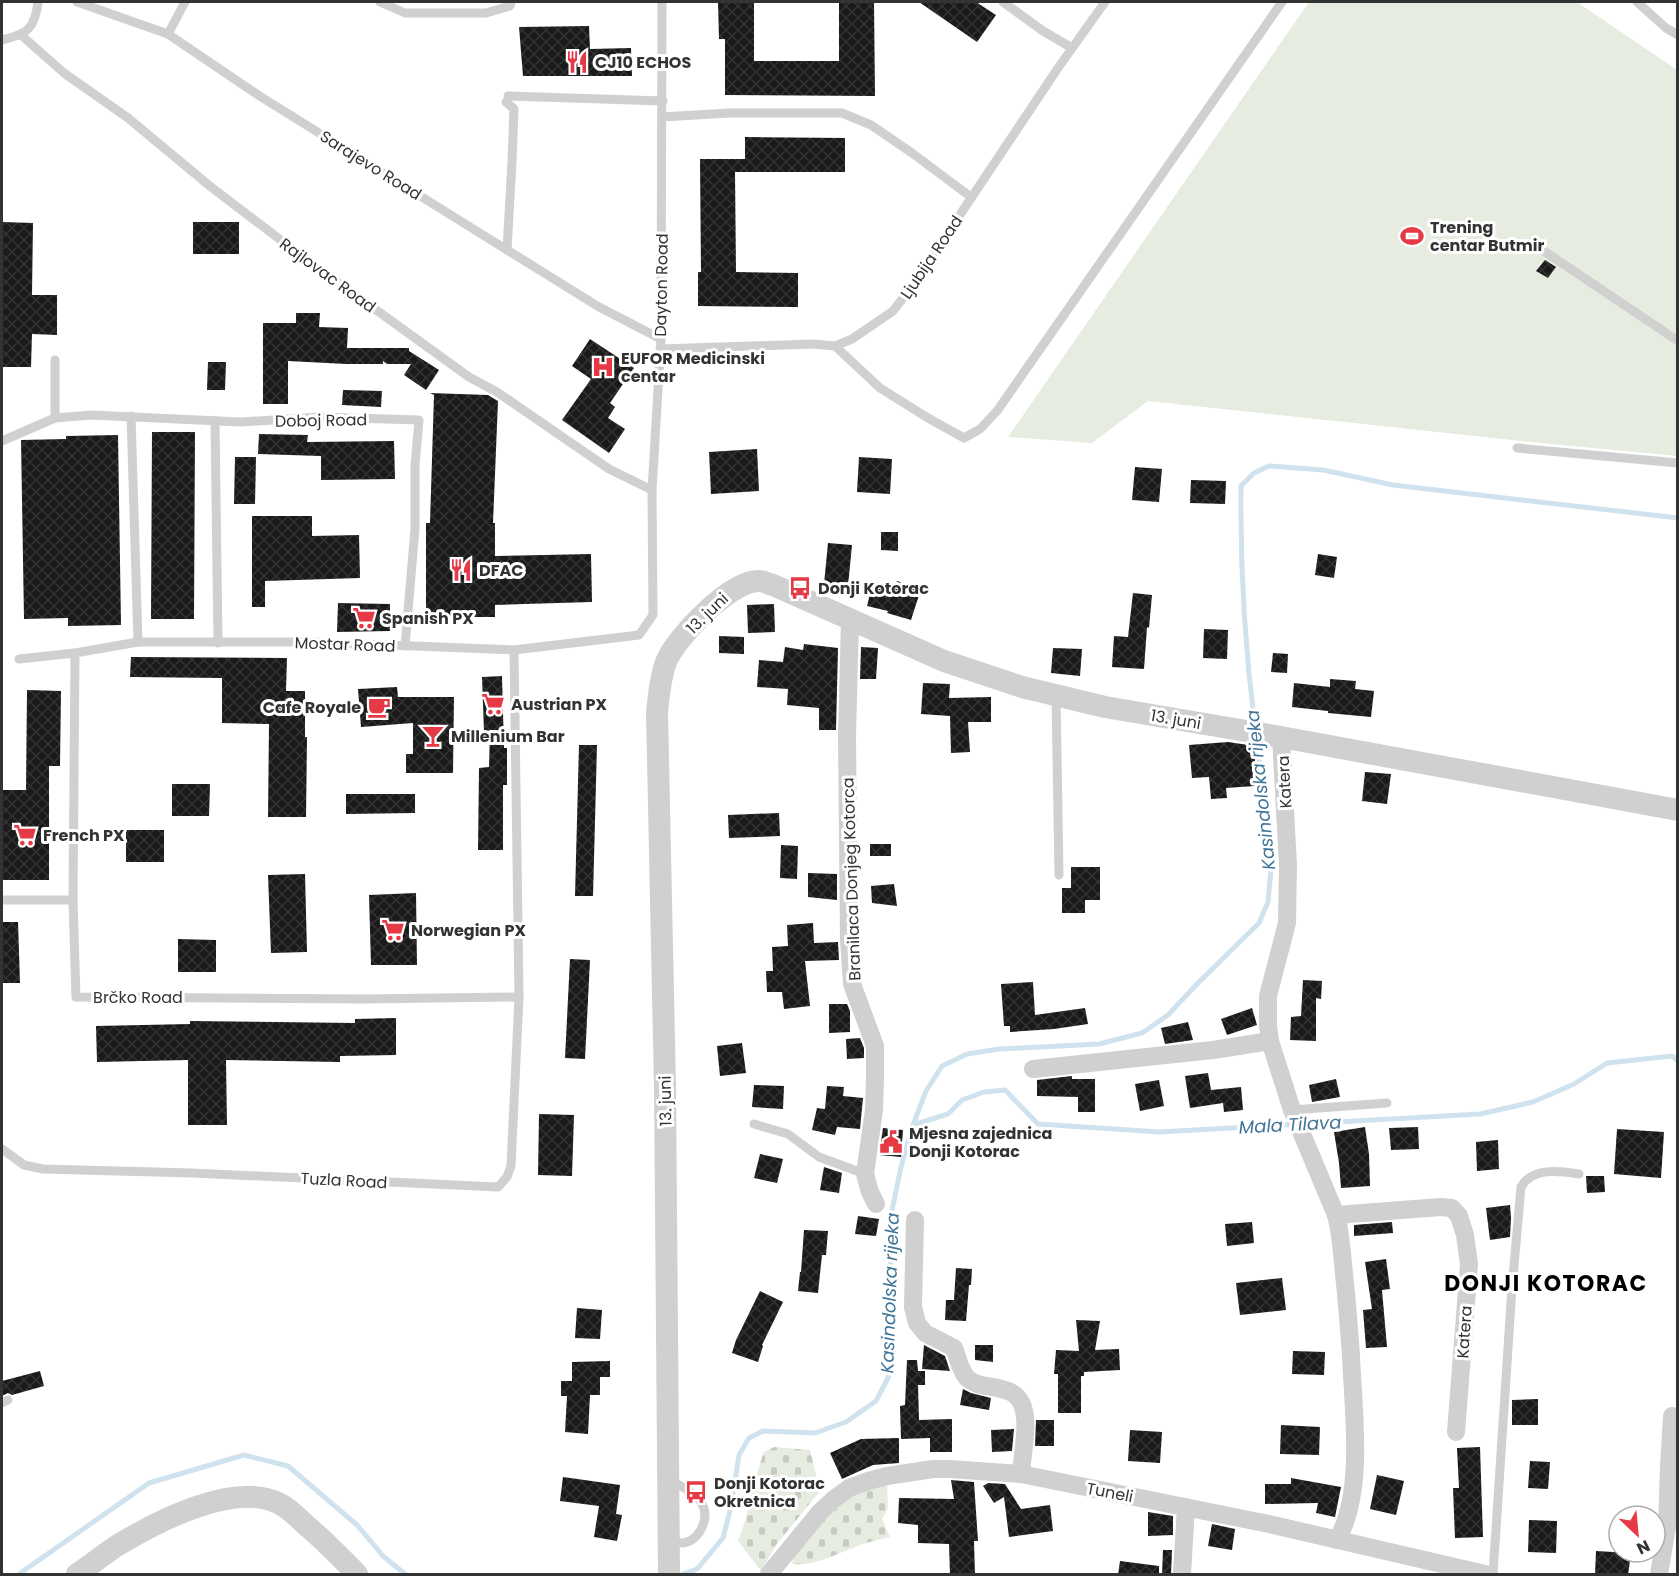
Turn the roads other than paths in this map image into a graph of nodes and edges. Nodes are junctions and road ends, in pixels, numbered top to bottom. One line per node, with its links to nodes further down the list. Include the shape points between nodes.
1 (38, 2): 12 (lane, via 36,18)
2 (77, 2): 11 (lane, Sarajevo Road)
3 (185, 2): 11 (lane)
4 (380, 2): 5 (lane, via 405,13 486,13 510,6)
5 (511, 2)
6 (662, 2): 16 (lane, Dayton Road)
7 (1003, 2): 15 (lane)
8 (1105, 2): 15 (lane, Ljubija Road)
9 (1282, 2): 23 (lane, via 1004,401 980,429 964,438 928,418 880,388)
10 (1637, 2): 13 (lane)
11 (168, 34): 20 (lane, Sarajevo Road, via 258,95)
12 (21, 35): 14 (lane); 31 (lane, Rajlovac Road, via 211,187 402,329 609,469)
13 (1677, 36)
14 (2, 40)
15 (1072, 48): 18 (lane, Ljubija Road)
16 (663, 101): 17 (lane, Dayton Road); 20 (lane, via 507,99 514,109)
17 (662, 117): 18 (lane, via 842,113 871,125); 22 (lane, Dayton Road)
18 (971, 197): 23 (lane, Ljubija Road, via 893,311)
19 (1534, 245): 21 (lane)
20 (507, 250): 22 (lane, Sarajevo Road)
21 (1677, 341)
22 (661, 344): 23 (lane); 31 (lane, Dayton Road)
23 (835, 346)
24 (55, 360): 26 (lane)
25 (131, 416): 26 (lane, Doboj Road); 27 (lane, Doboj Road); 34 (lane)
26 (55, 418): 28 (lane, Doboj Road)
27 (215, 421): 35 (lane); 36 (lane, Doboj Road, via 320,417 419,420)
28 (2, 441)
29 (1517, 448): 30 (lane)
30 (1677, 463)
31 (652, 490): 33 (lane, Dayton Road, via 653,615)
32 (850, 619): 40 (street, 13. juni, via 944,661); 53 (street, Branilaca Donjeg Kotorca, via 849,940 852,984 874,1046 875,1078); 61 (street, 13. juni, via 773,585 759,581 748,584 731,590 675,644 661,677 657,712)
33 (639, 635): 37 (lane, Mostar Road)
34 (138, 642): 35 (lane, Mostar Road); 38 (lane, Mostar Road)
35 (218, 643): 36 (lane, Mostar Road)
36 (405, 646): 37 (lane, Mostar Road)
37 (514, 650): 46 (lane)
38 (75, 653): 39 (lane, Mostar Road); 45 (lane, Brčko Road)
39 (19, 659)
40 (1056, 695): 41 (street, 13. juni); 43 (lane)
41 (1274, 736): 42 (street, 13. juni); 47 (street, Katera, via 1288,865 1287,923 1268,996)
42 (1677, 810)
43 (1059, 875)
44 (2, 900): 45 (lane)
45 (73, 900): 46 (lane, Brčko Road, via 76,997)
46 (519, 997): 52 (lane, Tuzla Road, via 511,1166 498,1187 43,1169 24,1165)
47 (1270, 1041): 48 (street); 50 (street, Katera)
48 (1033, 1069)
49 (1387, 1103): 50 (lane)
50 (1296, 1119): 56 (street, Katera)
51 (754, 1124): 53 (lane, via 788,1134 819,1157)
52 (2, 1149)
53 (865, 1174): 55 (street, Branilaca Donjeg Kotorca)
54 (1579, 1174): 66 (lane, via 1534,1174 1521,1187)
55 (876, 1204)
56 (1336, 1215): 59 (street, Katera, via 1441,1207 1452,1208 1459,1216 1469,1264); 64 (street, Katera, via 1349,1324 1356,1455 1350,1510)
57 (915, 1221): 60 (street, via 913,1307 917,1323 925,1333 954,1348 969,1379 1005,1389 1017,1398 1025,1418)
58 (1672, 1416): 71 (street, via 1667,1527)
59 (1456, 1432)
60 (1021, 1474): 62 (street, Tuneli); 69 (street, Tuneli, via 933,1469 887,1476 849,1488 820,1512)
61 (668, 1479): 63 (street, 13. juni); 63 (lane, via 695,1495 703,1507 704,1522 696,1536 683,1543)
62 (1186, 1507): 64 (street, Tuneli); 70 (street)
63 (669, 1540): 65 (street, 13. juni)
64 (1337, 1540): 66 (street, Tuneli)
65 (669, 1570)
66 (1484, 1574)
67 (77, 1575): 68 (street, via 118,1545 172,1517 226,1499 252,1496 281,1504)
68 (357, 1575)
69 (769, 1575)
70 (1182, 1575)
71 (1659, 1575)

